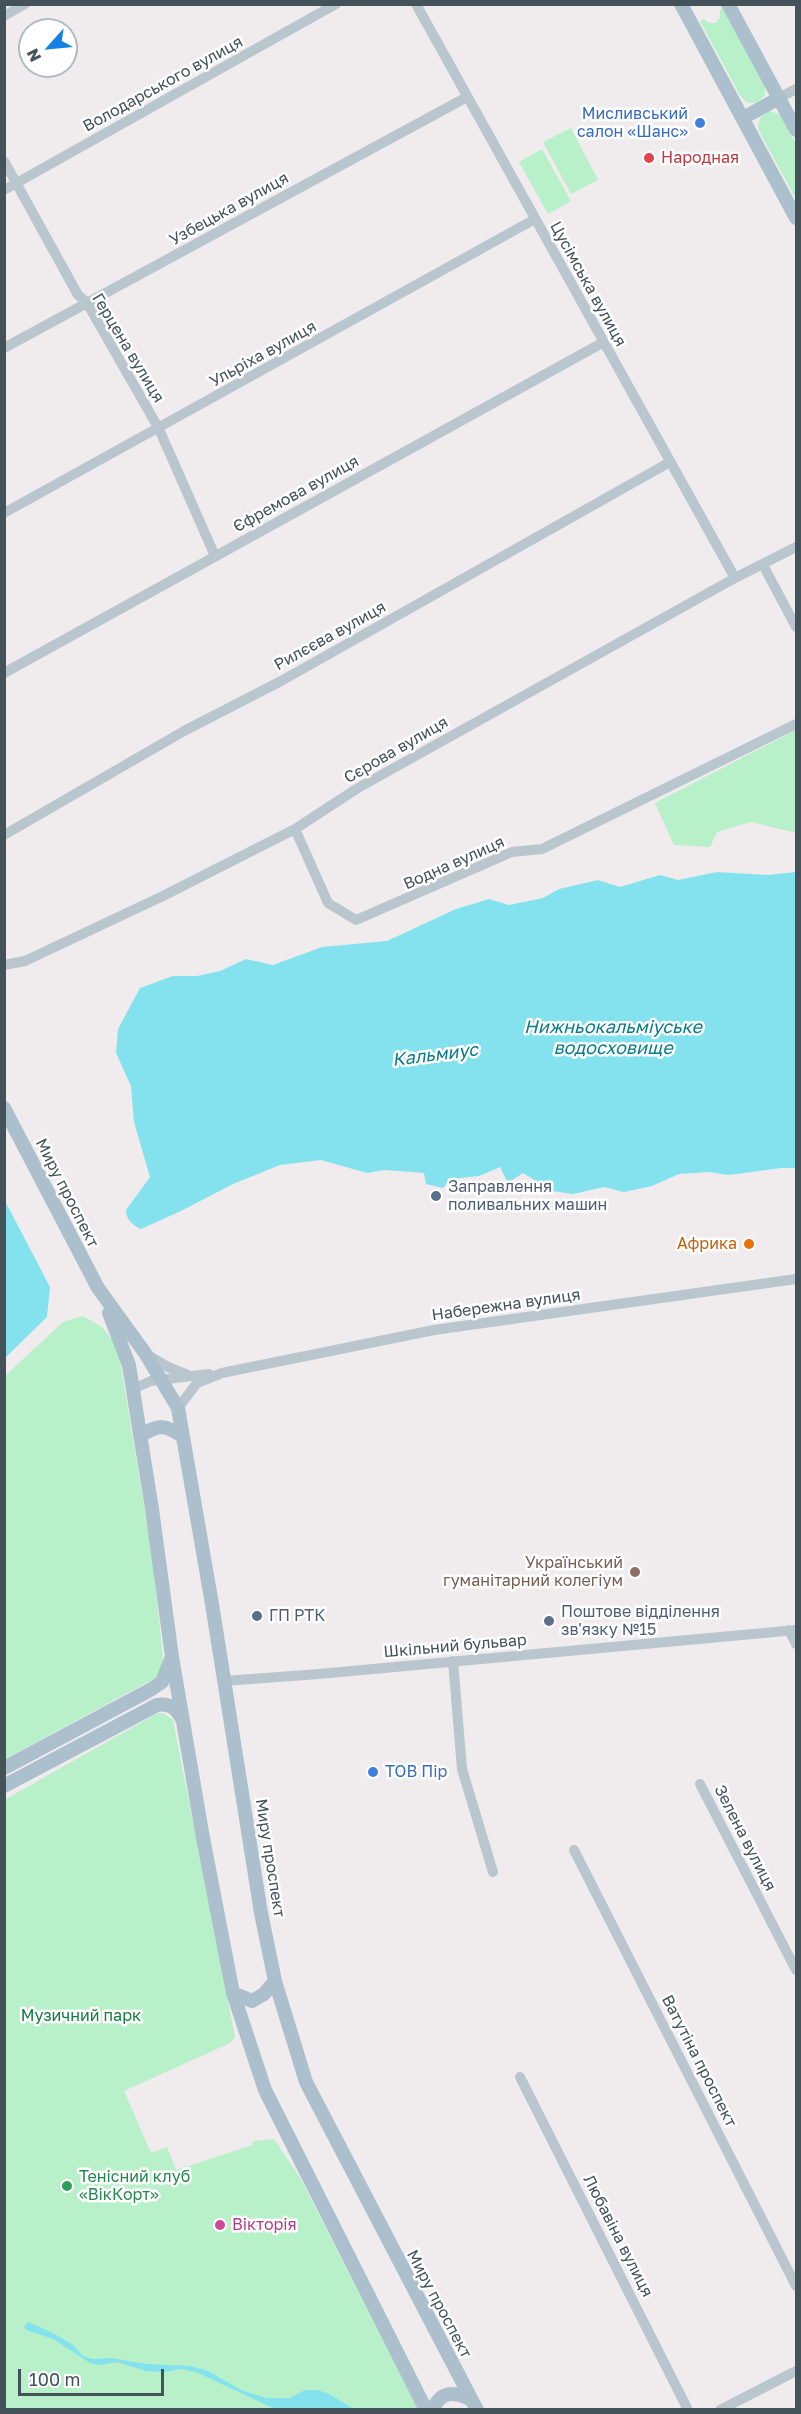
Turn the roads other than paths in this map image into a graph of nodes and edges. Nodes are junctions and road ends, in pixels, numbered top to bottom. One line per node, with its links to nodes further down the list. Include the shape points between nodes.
1 (25, 4): 6 (street)
2 (336, 4): 13 (street, Володарського вулиця)
3 (416, 4): 8 (street, Цусімська вулиця)
4 (681, 4): 10 (main road)
5 (728, 4): 9 (main road)
6 (4, 16)
7 (796, 89): 9 (street)
8 (467, 97): 16 (street, Цусімська вулиця); 17 (street, Узбецька вулиця)
9 (779, 98): 10 (main road); 11 (main road)
10 (743, 118): 15 (main road)
11 (796, 130)
12 (4, 161): 13 (street, Герцена вулиця)
13 (17, 183): 14 (street, Володарського вулиця); 17 (street, Герцена вулиця, via 78,295)
14 (4, 190)
15 (796, 218)
16 (535, 219): 18 (street, Цусімська вулиця); 20 (street, Ульріха вулиця)
17 (87, 303): 19 (street, Узбецька вулиця); 20 (street, Герцена вулиця)
18 (602, 342): 21 (street, Цусімська вулиця); 24 (street, Єфремова вулиця)
19 (4, 348)
20 (159, 429): 22 (street, Ульріха вулиця); 24 (street, Герцена вулиця)
21 (670, 462): 26 (street, Цусімська вулиця); 31 (street, Рилєєва вулиця)
22 (4, 513)
23 (796, 547): 25 (street, Сєрова вулиця)
24 (215, 556): 28 (street, Єфремова вулиця)
25 (763, 565): 26 (street, Сєрова вулиця); 27 (street)
26 (735, 578): 30 (street, Сєрова вулиця, via 358,788)
27 (796, 627)
28 (4, 673)
29 (796, 724): 30 (street, Водна вулиця, via 542,849 512,852 356,920 328,903)
30 (295, 829): 32 (street, Сєрова вулиця, via 25,961)
31 (4, 835)
32 (4, 965)
33 (4, 1108): 35 (main road, Миру проспект)
34 (796, 1280): 37 (street, Набережна вулиця, via 434,1330)
35 (100, 1291): 36 (main road, Миру проспект); 40 (main road, Миру проспект, via 129,1365)
36 (145, 1353): 38 (street); 39 (main road, Миру проспект)
37 (222, 1373): 38 (street); 41 (street, via 196,1383)
38 (191, 1376): 39 (street)
39 (162, 1379): 40 (street); 41 (main road, Миру проспект)
40 (133, 1389): 42 (main road, Миру проспект)
41 (178, 1408): 43 (main road, Миру проспект)
42 (140, 1436): 43 (main road, via 160,1426); 46 (main road, Миру проспект)
43 (183, 1437): 48 (main road, Миру проспект)
44 (793, 1630): 45 (street); 47 (street, Шкільний бульвар)
45 (796, 1644)
46 (172, 1657): 49 (main road, Миру проспект); 50 (main road, via 162,1682 150,1690)
47 (453, 1661): 48 (street, Шкільний бульвар); 54 (street, via 462,1769)
48 (224, 1681): 56 (main road, Миру проспект)
49 (183, 1720): 52 (main road, via 176,1708 157,1705); 57 (main road, Миру проспект)
50 (10, 1764)
51 (700, 1784): 55 (street, Зелена вулиця)
52 (4, 1786)
53 (574, 1850): 59 (street, Ватутіна проспект)
54 (493, 1872)
55 (796, 1970)
56 (275, 1981): 57 (main road, via 252,2001); 61 (main road, Миру проспект, via 306,2082)
57 (232, 1993): 62 (main road, Миру проспект, via 265,2090)
58 (520, 2077): 64 (street, Любавіна вулиця)
59 (796, 2286)
60 (796, 2371): 65 (street)
61 (474, 2405): 63 (main road, via 457,2393 446,2395)
62 (426, 2409)
63 (433, 2409)
64 (688, 2409)
65 (720, 2409)

